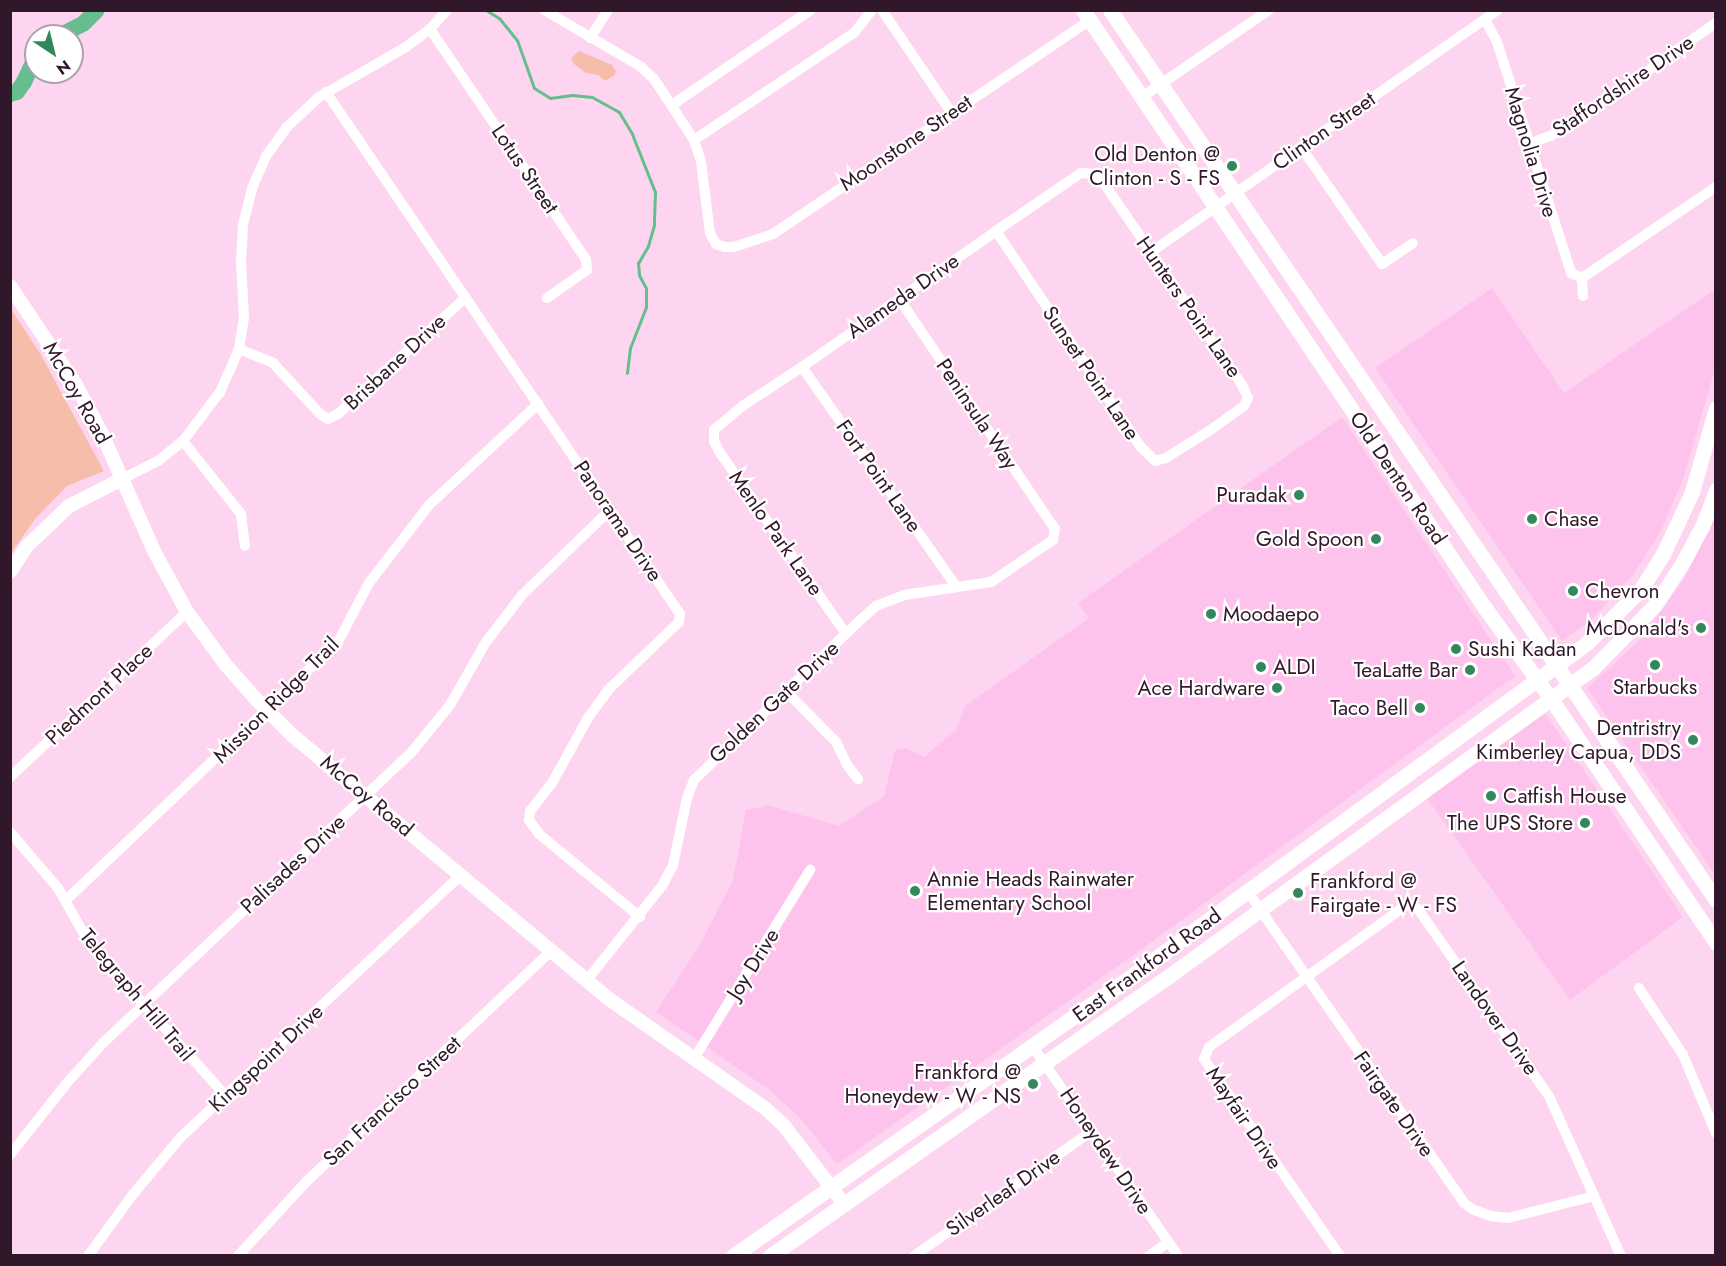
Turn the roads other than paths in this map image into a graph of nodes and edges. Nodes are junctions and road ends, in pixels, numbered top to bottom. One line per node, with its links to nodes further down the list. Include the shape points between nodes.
1 (447, 10): 13 (street)
2 (544, 10): 14 (street)
3 (608, 10): 14 (street)
4 (811, 10): 18 (street)
5 (872, 10): 20 (street, via 854,33)
6 (882, 10): 19 (street)
7 (1110, 10): 15 (main road, Old Denton Road)
8 (1269, 10): 15 (street)
9 (1498, 10): 11 (street, Clinton Street)
10 (1087, 15): 17 (main road, Old Denton Road); 19 (street, Moonstone Street)
11 (1485, 20): 21 (street, Magnolia Drive, via 1497,42); 22 (street, Clinton Street)
12 (1716, 23): 21 (street, Staffordshire Drive, via 1584,115)
13 (430, 29): 16 (street); 34 (street, Lotus Street, via 586,259 587,270)
14 (591, 38): 18 (street, via 640,66)
15 (1161, 85): 17 (street); 25 (main road, Old Denton Road)
16 (326, 92): 33 (street, Panorama Drive); 36 (street, via 286,128 266,156 252,188 243,225 244,318)
17 (1142, 98): 26 (main road, Old Denton Road)
18 (672, 105): 20 (street)
19 (951, 112): 20 (street, Moonstone Street, via 773,234 734,247 716,244 710,233 701,161)
20 (694, 140)
21 (1529, 144): 30 (street, Magnolia Drive, via 1571,273)
22 (1301, 147): 25 (street, Clinton Street); 28 (street, via 1382,264)
23 (1096, 174): 27 (street, Alameda Drive, via 1081,173); 29 (street, Hunters Point Lane)
24 (1716, 187): 30 (street)
25 (1234, 194): 26 (street, Clinton Street); 43 (main road, Old Denton Road)
26 (1216, 207): 29 (street, Clinton Street); 44 (main road, Old Denton Road)
27 (996, 231): 35 (street, Alameda Drive); 41 (street, Sunset Point Lane, via 1155,461)
28 (1413, 243)
29 (1151, 252): 41 (street, Hunters Point Lane, via 1248,398 1244,406)
30 (1582, 278): 32 (street)
31 (10, 286): 45 (street, McCoy Road, via 76,385)
32 (1583, 296)
33 (466, 297): 36 (street, Brisbane Drive, via 328,419 273,363); 38 (street, Panorama Drive)
34 (547, 298)
35 (899, 299): 37 (street, Alameda Drive); 48 (street, Peninsula Way)
36 (239, 349): 42 (street, via 220,392)
37 (802, 367): 40 (street, Alameda Drive); 51 (street, Fort Point Lane)
38 (538, 404): 47 (street, Panorama Drive); 59 (street, Mission Ridge Trail, via 429,505 369,583 338,642)
39 (1716, 408): 54 (main road, East Frankford Road, via 1692,492 1663,554 1622,610)
40 (714, 430): 53 (street, Menlo Park Lane, via 719,451)
41 (1209, 431)
42 (183, 441): 45 (street, via 158,461); 49 (street, via 241,514)
43 (1413, 456): 44 (main road); 54 (main road, Old Denton Road)
44 (1392, 471): 55 (main road, Old Denton Road)
45 (122, 479): 50 (street, via 69,506 26,547); 52 (street, McCoy Road)
46 (1716, 490): 56 (main road, East Frankford Road, via 1702,527 1655,605 1593,668)
47 (610, 510): 64 (street, Palisades Drive, via 522,595 486,642 437,723); 74 (street, Panorama Drive, via 675,604 679,622 609,689 552,783 530,811 529,820 539,834)
48 (1055, 529): 51 (street, Golden Gate Drive, via 1053,540 1001,576 981,584)
49 (245, 546)
50 (10, 572)
51 (956, 586): 53 (street, Golden Gate Drive, via 892,598 876,606)
52 (187, 612): 59 (street, McCoy Road, via 226,665); 61 (street, Piedmont Place)
53 (846, 634): 57 (street, Golden Gate Drive)
54 (1556, 667): 55 (main road, East Frankford Road); 56 (main road, Old Denton Road)
55 (1536, 681): 58 (main road, Old Denton Road); 60 (main road, East Frankford Road)
56 (1568, 685): 58 (main road, East Frankford Road); 66 (main road, Old Denton Road)
57 (786, 691): 62 (street, via 836,742); 74 (street, Golden Gate Drive, via 694,780 672,865)
58 (1551, 699): 63 (main road, East Frankford Road); 67 (main road, Old Denton Road)
59 (268, 711): 64 (street, McCoy Road); 71 (street, Mission Ridge Trail)
60 (1419, 768): 63 (main road); 70 (main road, East Frankford Road)
61 (10, 777)
62 (858, 779)
63 (1430, 785): 73 (main road, East Frankford Road)
64 (366, 795): 69 (street, McCoy Road); 80 (street, Palisades Drive)
65 (10, 832): 71 (street, Telegraph Hill Trail)
66 (1681, 849): 67 (main road); 72 (main road, Old Denton Road)
67 (1662, 862): 75 (main road, Old Denton Road)
68 (810, 870): 82 (street, Joy Drive)
69 (461, 875): 76 (street, McCoy Road); 84 (street, Kingspoint Drive)
70 (1248, 892): 73 (street, Fairgate Drive); 81 (main road, East Frankford Road)
71 (66, 900): 80 (street, Telegraph Hill Trail, via 88,943)
72 (1716, 900)
73 (1260, 909): 77 (street, Fairgate Drive); 83 (main road, East Frankford Road)
74 (640, 917): 78 (street, Golden Gate Drive)
75 (1716, 943)
76 (551, 951): 78 (street, McCoy Road); 93 (street, San Francisco Street, via 307,1181)
77 (1305, 976): 89 (street, Fairgate Drive, via 1456,1193 1472,1209 1508,1218); 89 (street, Landover Drive, via 1408,904 1418,909 1549,1096); 99 (street, Mayfair Drive, via 1209,1047 1204,1059)
78 (587, 980): 82 (street, McCoy Road, via 641,1023)
79 (1639, 988): 86 (street, via 1683,1055)
80 (145, 1004): 84 (street, Telegraph Hill Trail); 87 (street, Palisades Drive, via 66,1084)
81 (1033, 1047): 83 (street, Honeydew Drive); 88 (main road, East Frankford Road)
82 (695, 1057): 88 (street, McCoy Road, via 743,1090 785,1127)
83 (1046, 1064): 85 (street, Honeydew Drive); 90 (main road, East Frankford Road)
84 (226, 1096): 92 (street, Kingspoint Drive, via 181,1137)
85 (1092, 1131): 91 (street, Honeydew Drive); 96 (street, Silverleaf Drive)
86 (1716, 1132)
87 (10, 1155)
88 (831, 1188): 90 (street, McCoy Road); 94 (main road, East Frankford Road)
89 (1594, 1196): 100 (street, Landover Drive)
90 (844, 1204): 95 (main road, East Frankford Road)
91 (1168, 1242): 97 (street); 98 (street, Honeydew Drive)
92 (88, 1256)
93 (238, 1256)
94 (733, 1256)
95 (770, 1256)
96 (914, 1256)
97 (1149, 1256)
98 (1178, 1256)
99 (1340, 1256)
100 (1621, 1256)

